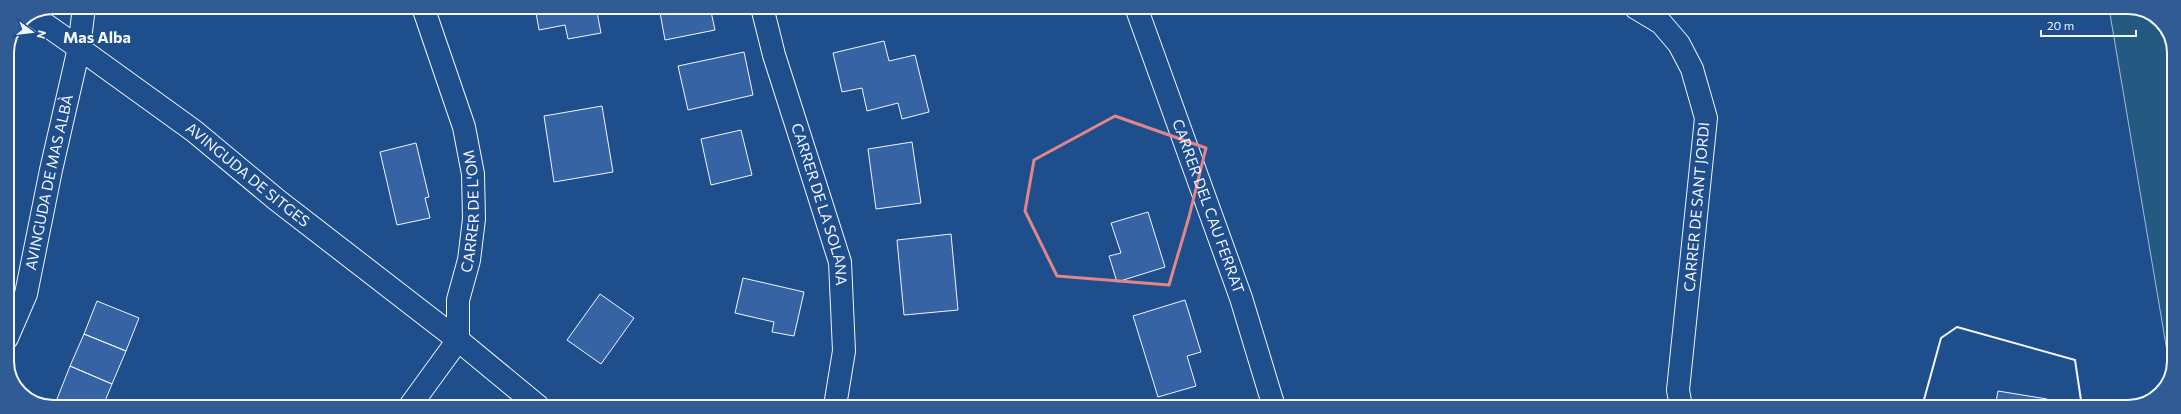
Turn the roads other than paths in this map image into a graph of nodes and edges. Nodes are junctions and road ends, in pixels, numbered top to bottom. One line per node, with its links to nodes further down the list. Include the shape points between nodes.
1 (83, 14): 7 (street, AVINGUDA DE MAS ALBÀ)
2 (425, 14): 9 (street, CARRER DE L'OM, via 464,127 473,174 474,219 469,260 458,300)
3 (764, 14): 12 (street, CARRER DE LA SOLANA, via 774,55 840,262 844,351)
4 (1139, 14): 13 (street, CARRER DEL CAU FERRAT, via 1241,298)
5 (1646, 14): 14 (street, CARRER DE SANT JORDI, via 1661,23 1679,44 1692,69 1706,118 1678,390)
6 (36, 18): 7 (street, AVINGUDA DE SITGES)
7 (79, 48): 8 (street, AVINGUDA DE MAS ALBÀ, via 50,170 26,294); 9 (street, AVINGUDA DE SITGES, via 194,132 277,200)
8 (14, 322)
9 (458, 340): 10 (street); 11 (street, AVINGUDA DE SITGES)
10 (414, 400)
11 (531, 400)
12 (836, 400)
13 (1272, 400)
14 (1680, 400)

